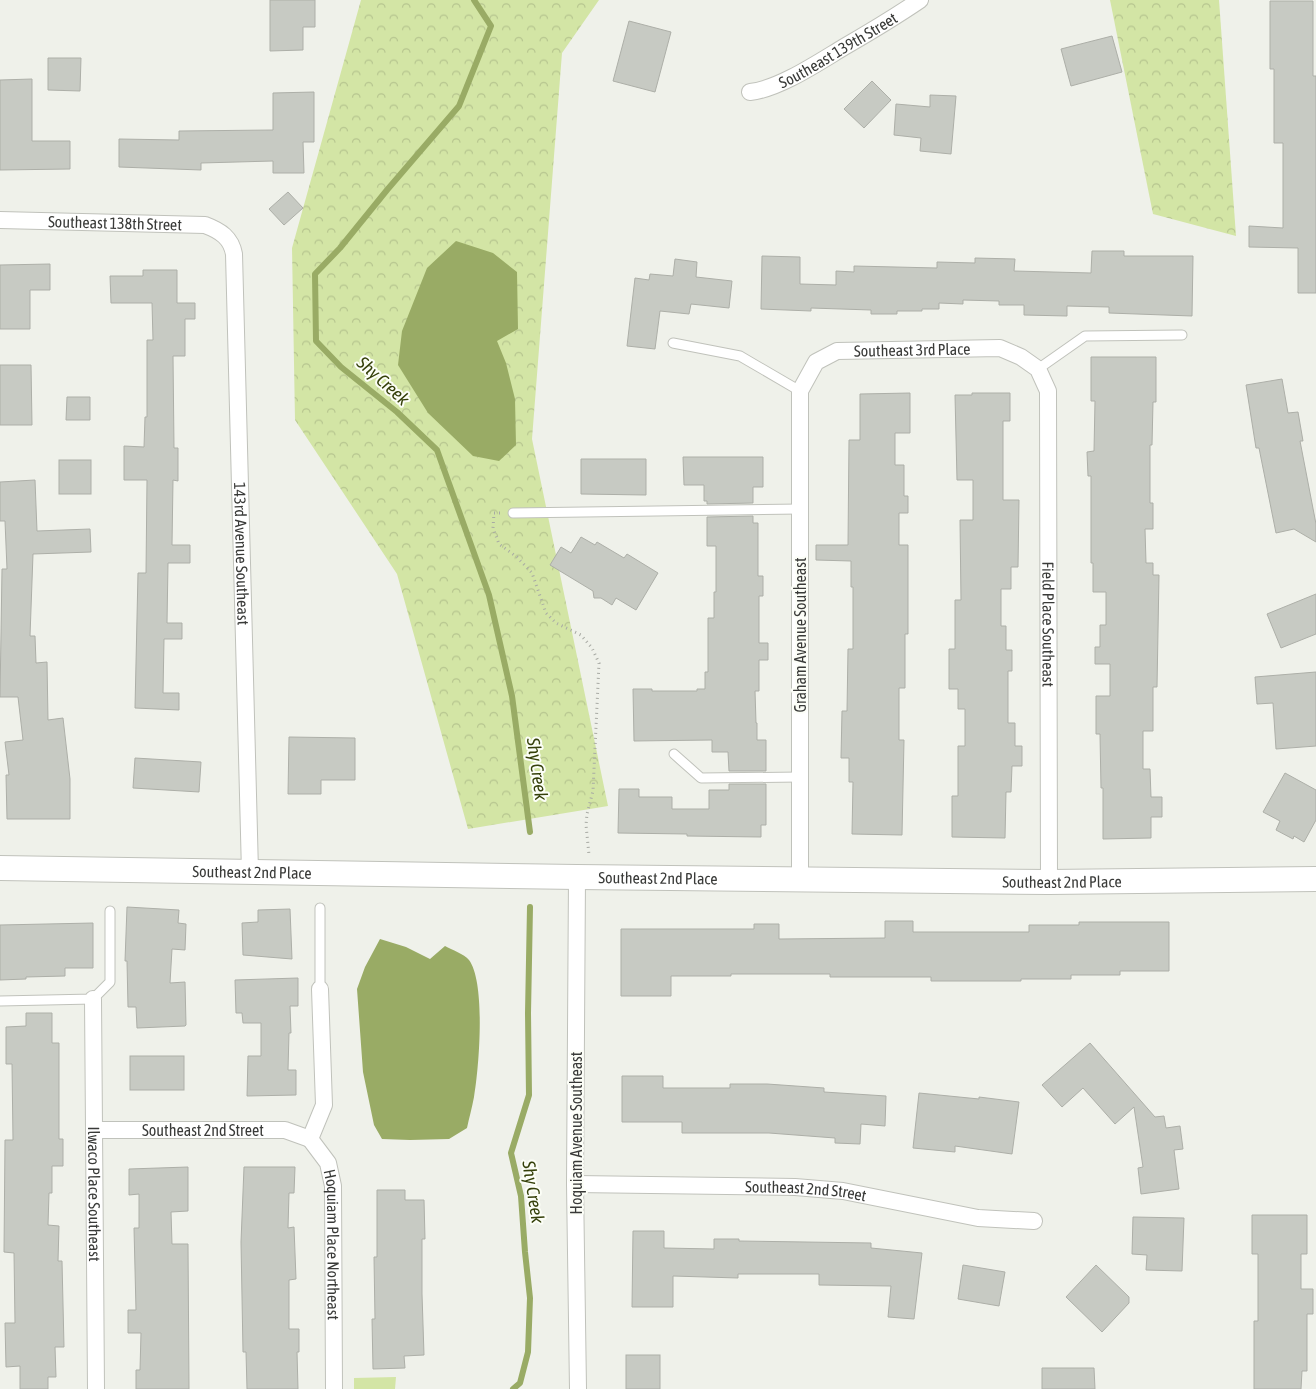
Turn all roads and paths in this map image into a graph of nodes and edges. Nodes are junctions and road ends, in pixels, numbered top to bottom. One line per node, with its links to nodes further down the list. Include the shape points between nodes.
1 (920, 0): 2 (street, Southeast 139th Street, via 810,67 781,82)
2 (750, 92)
3 (0, 220): 4 (street, Southeast 138th Street, via 205,225)
4 (226, 236): 14 (street, 143rd Avenue Southeast, via 234,254)
5 (1182, 335): 7 (lane, via 1085,336)
6 (673, 344): 8 (lane, via 740,356)
7 (1038, 369): 8 (street, Southeast 3rd Place, via 1000,348 837,351 816,362); 18 (street, Field Place Southeast, via 1048,391)
8 (800, 391): 9 (street, Graham Avenue Southeast)
9 (800, 509): 10 (lane); 12 (street, Graham Avenue Southeast)
10 (513, 513): 15 (path, via 494,513 493,528 499,544 532,573 546,613 556,623 581,635 599,663 593,791 587,820)
11 (674, 754): 12 (lane, via 701,778)
12 (800, 777): 17 (street, Graham Avenue Southeast)
13 (0, 868): 14 (street, Southeast 2nd Place)
14 (250, 872): 15 (street, Southeast 2nd Place)
15 (583, 877): 17 (street, Southeast 2nd Place); 26 (street, Hoquiam Avenue Southeast)
16 (1316, 879): 18 (street, Southeast 2nd Place)
17 (800, 880): 18 (street, Southeast 2nd Place)
18 (1049, 882)
19 (320, 908): 21 (lane)
20 (110, 911): 22 (lane, via 110,982)
21 (320, 989): 25 (street, via 324,1105)
22 (93, 998): 23 (lane); 24 (street, Ilwaco Place Southeast)
23 (0, 1001)
24 (95, 1130): 25 (street, Southeast 2nd Street, via 285,1130); 28 (street, Ilwaco Place Southeast)
25 (310, 1139): 29 (street, Hoquiam Place Northeast, via 328,1163 333,1186)
26 (575, 1184): 27 (street, Southeast 2nd Street, via 795,1187 844,1191 978,1218); 30 (street, Hoquiam Avenue Southeast)
27 (1034, 1221)
28 (96, 1389)
29 (334, 1389)
30 (578, 1389)

